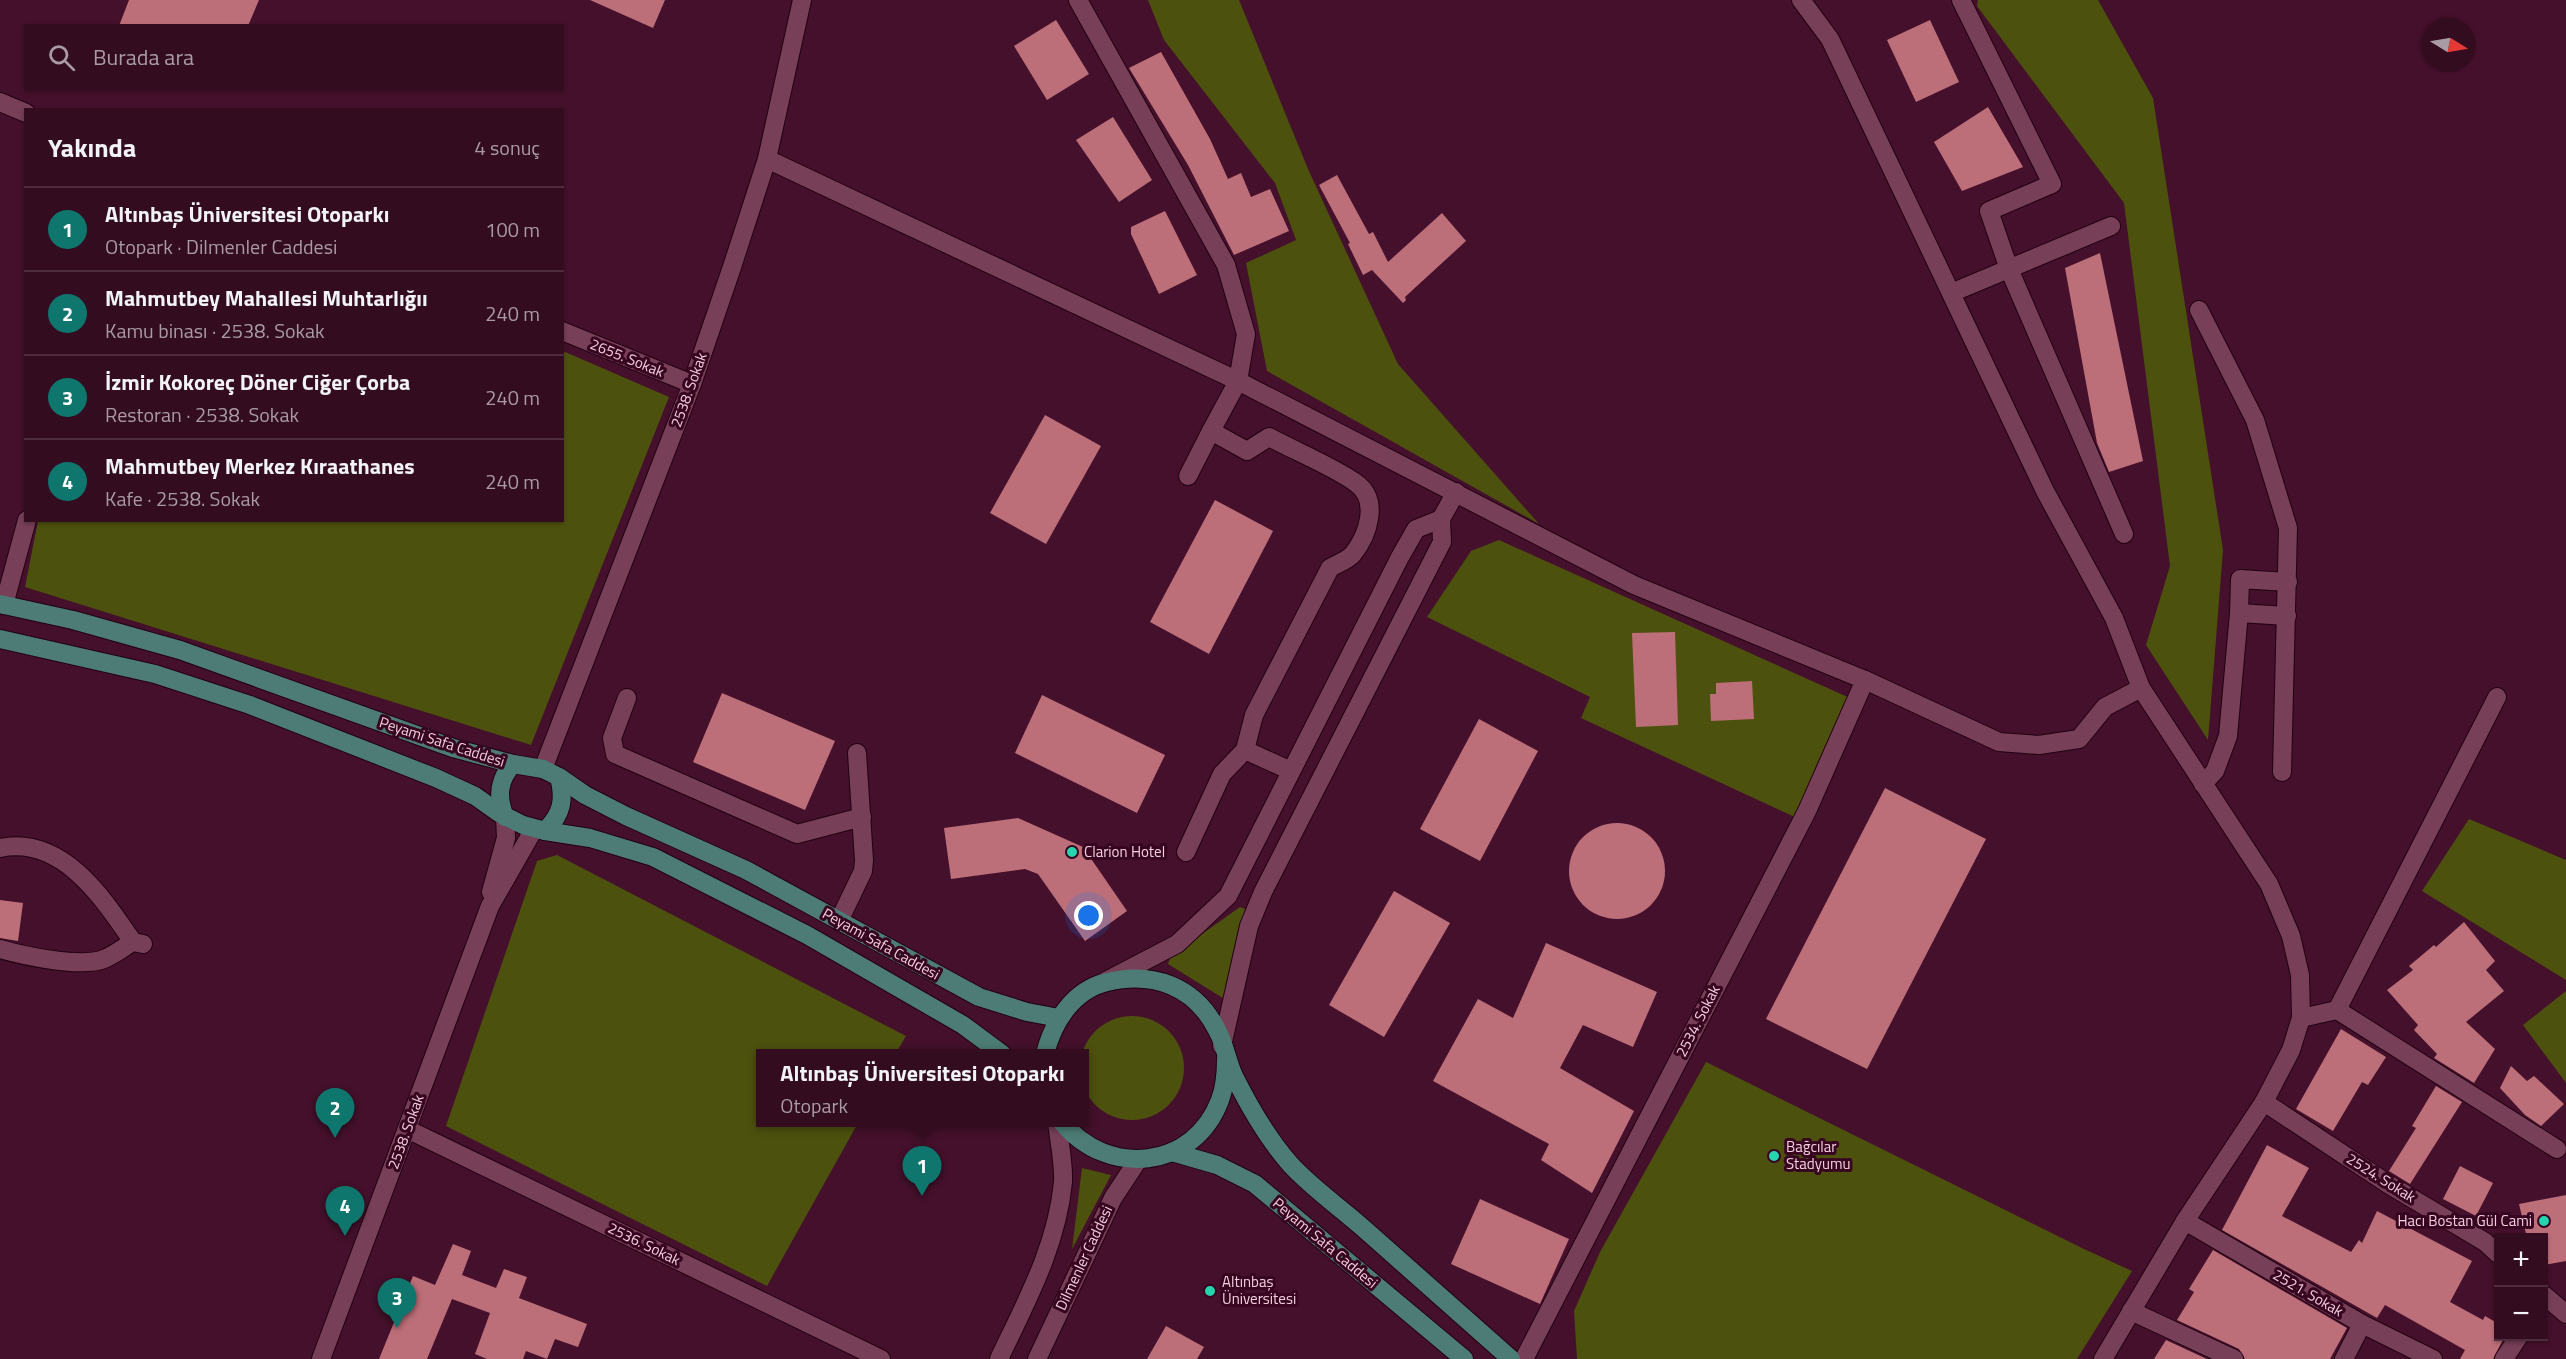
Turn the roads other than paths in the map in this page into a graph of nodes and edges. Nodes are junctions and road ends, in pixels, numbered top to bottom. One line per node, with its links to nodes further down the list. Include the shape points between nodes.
1 (802, 0): 7 (street, 2538. Sokak)
2 (1078, 0): 13 (street, via 1226,265 1245,334)
3 (1801, 0): 10 (street, via 1830,39)
4 (1961, 0): 9 (street, via 2052,184 1989,211)
5 (0, 102): 6 (street)
6 (24, 112)
7 (767, 159): 13 (street); 14 (street, 2538. Sokak)
8 (2111, 226): 9 (street)
9 (2009, 268): 10 (street); 20 (street)
10 (1951, 293): 27 (street, via 2045,491 2114,618)
11 (2199, 310): 21 (street, via 2255,420 2288,528)
12 (564, 332): 14 (street, 2655. Sokak)
13 (1238, 381): 15 (street); 17 (street)
14 (692, 384): 35 (street, 2538. Sokak)
15 (1211, 431): 16 (street); 30 (street, via 1247,451 1269,437 1357,483 1370,508 1364,536 1352,556 1330,568 1254,715)
16 (1188, 476)
17 (1456, 492): 18 (street); 26 (street, via 1634,585)
18 (1441, 519): 33 (street, via 1416,530); 51 (street, via 1442,542 1249,926)
19 (26, 522): 22 (street)
20 (2124, 534)
21 (2288, 582): 23 (street, via 2240,579); 24 (street)
22 (2, 604): 32 (main road, Peyami Safa Caddesi, via 180,650 453,748)
23 (2239, 613): 24 (street); 36 (street, via 2228,736 2215,771)
24 (2286, 616): 34 (street)
25 (0, 639): 37 (main road, Peyami Safa Caddesi, via 155,674 250,705 436,778 475,796)
26 (1865, 680): 27 (street, via 1999,742 2039,745 2079,740 2105,707); 72 (street, 2534. Sokak, via 1807,811)
27 (2141, 688): 36 (street)
28 (2497, 697): 46 (street)
29 (627, 698): 38 (street, via 612,738 615,754 797,834)
30 (1245, 750): 33 (street); 41 (street, via 1222,774)
31 (857, 753): 38 (street)
32 (513, 764): 35 (main road, Peyami Safa Caddesi); 37 (main road, via 500,786)
33 (1291, 771): 45 (street, via 1228,896 1177,944)
34 (2282, 772)
35 (551, 773): 39 (main road, via 563,802 555,821); 43 (main road, Peyami Safa Caddesi, via 585,795 746,870)
36 (2204, 784): 48 (street, via 2269,884 2291,936 2300,975)
37 (505, 817): 39 (main road, Peyami Safa Caddesi); 42 (street, via 506,837)
38 (862, 817): 43 (street, via 863,871)
39 (539, 830): 42 (street); 49 (main road, Peyami Safa Caddesi, via 590,838 653,857 807,935 963,1024)
40 (0, 848): 44 (street, via 34,848 60,858 138,943 103,959 80,962)
41 (1186, 852)
42 (490, 906): 55 (street, 2538. Sokak)
43 (839, 921): 47 (main road, Peyami Safa Caddesi, via 979,998)
44 (0, 949)
45 (1101, 984): 47 (main road, via 1084,992); 51 (main road, via 1128,977 1146,978 1181,990 1203,1007 1218,1030)
46 (2337, 1010): 48 (street); 56 (street)
47 (1059, 1018): 50 (main road)
48 (2301, 1018): 52 (street, via 2291,1050)
49 (997, 1049)
50 (1046, 1049)
51 (1224, 1052): 57 (main road, via 1226,1079 1221,1100 1197,1136); 71 (main road, via 1257,1117 1290,1164)
52 (2264, 1102): 59 (street); 60 (street, 2524. Sokak)
53 (1058, 1127): 68 (street, via 1063,1181 1053,1236)
54 (1066, 1127): 58 (main road, via 1092,1149 1114,1158)
55 (407, 1130): 66 (street, 2538. Sokak); 67 (street, 2536. Sokak)
56 (2557, 1149)
57 (1172, 1152): 58 (main road); 70 (main road, Peyami Safa Caddesi, via 1217,1165 1255,1184)
58 (1138, 1160): 69 (street, Dilmenler Caddesi, via 1113,1198)
59 (2185, 1221): 62 (street); 64 (street, 2521. Sokak)
60 (2494, 1250)
61 (2548, 1300): 63 (street)
62 (2132, 1311): 73 (street); 74 (street)
63 (2566, 1314)
64 (2362, 1324): 75 (street); 76 (street, 2521. Sokak)
65 (2516, 1341): 77 (street)
66 (321, 1359)
67 (881, 1359)
68 (999, 1359)
69 (1037, 1359)
70 (1464, 1359)
71 (1511, 1359)
72 (1524, 1359)
73 (2103, 1359)
74 (2234, 1359)
75 (2344, 1359)
76 (2433, 1359)
77 (2504, 1359)

